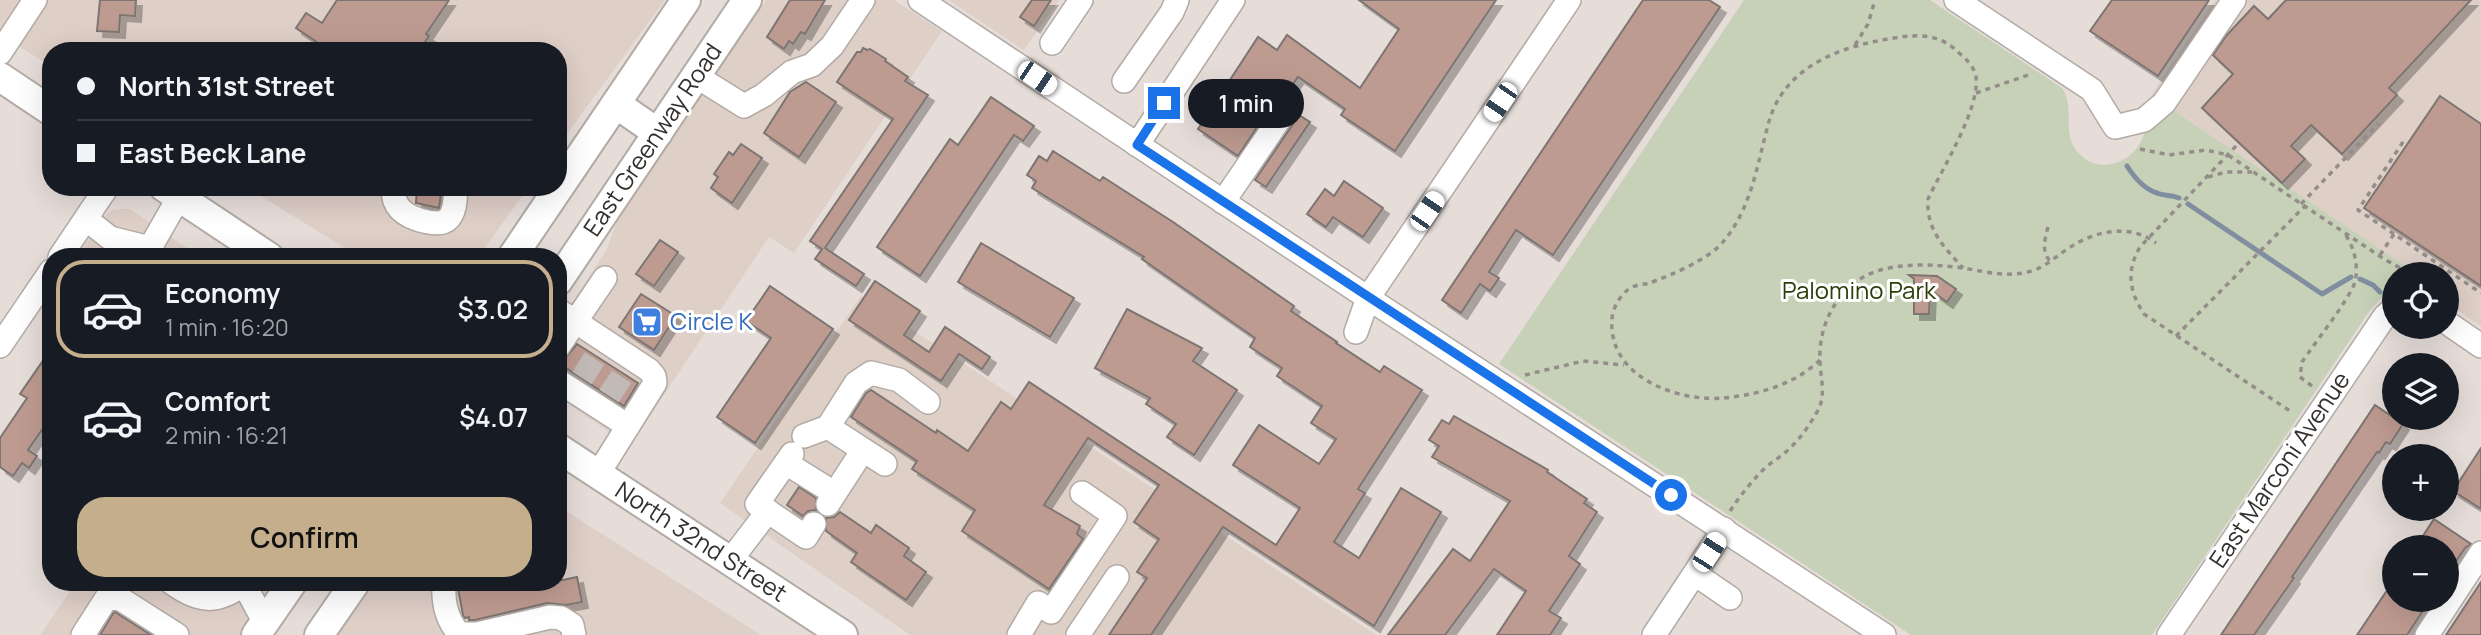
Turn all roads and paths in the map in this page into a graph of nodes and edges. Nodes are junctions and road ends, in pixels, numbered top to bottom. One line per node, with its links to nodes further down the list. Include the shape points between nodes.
1 (35, 0): 15 (street)
2 (685, 0): 21 (main road)
3 (747, 0): 17 (main road, East Greenway Road)
4 (863, 0): 17 (street, via 832,46 812,65 792,72 744,106)
5 (920, 0): 27 (street)
6 (1081, 0): 13 (street)
7 (1177, 0): 19 (street)
8 (1233, 0): 27 (street)
9 (1569, 0): 61 (street)
10 (1875, 0): 14 (path, via 1868,24)
11 (1956, 0): 12 (street, via 2091,90 2115,127 2144,120 2163,104)
12 (2234, 0)
13 (1052, 43)
14 (1854, 46): 20 (path, via 1900,37 1939,38 1969,62); 70 (path, via 1812,64 1780,95 1753,188 1724,241 1703,258 1627,290 1616,304 1611,319 1614,339)
15 (0, 53)
16 (2034, 73): 20 (path)
17 (696, 76): 25 (main road, East Greenway Road)
18 (0, 77): 22 (main road)
19 (1124, 81)
20 (1976, 93): 57 (path, via 1928,199 1927,214 1934,234)
21 (616, 104): 25 (main road); 32 (main road)
22 (42, 105)
23 (1287, 108): 40 (street)
24 (2379, 123): 41 (path)
25 (658, 132): 56 (main road, East Greenway Road)
26 (2405, 139): 45 (path, via 2358,210)
27 (1137, 145): 40 (street)
28 (2236, 146): 30 (path)
29 (2140, 149): 30 (path, via 2169,155 2206,150)
30 (2228, 155): 31 (path); 33 (path)
31 (2255, 173): 33 (path, via 2226,172); 41 (path)
32 (567, 176)
33 (2206, 178): 46 (path)
34 (101, 196): 42 (street)
35 (171, 196): 50 (street)
36 (178, 196): 51 (main road)
37 (393, 196): 38 (street, via 407,216 433,223 450,218)
38 (455, 196)
39 (553, 196): 52 (main road)
40 (1223, 202): 61 (street)
41 (2303, 205): 44 (path); 66 (path)
42 (86, 219): 48 (street); 49 (street, via 110,238)
43 (2048, 227): 54 (path, via 2044,243)
44 (2344, 231): 53 (path); 73 (path, via 2356,264 2355,281 2302,362 2300,377)
45 (2394, 234): 53 (path); 60 (path)
46 (2148, 237): 47 (path); 54 (path, via 2130,231 2095,234); 66 (path, via 2133,260 2133,296 2144,314)
47 (2156, 243)
48 (66, 248)
49 (137, 248)
50 (152, 248)
51 (250, 248)
52 (518, 248)
53 (2380, 255): 55 (path)
54 (2050, 261): 57 (path, via 2036,270 2018,273)
55 (2392, 262)
56 (567, 268)
57 (1963, 268): 69 (path, via 1912,264 1870,272 1852,285 1827,316)
58 (605, 278): 62 (street)
59 (42, 284): 67 (street)
60 (2481, 293)
61 (1368, 298): 65 (street); 85 (street)
62 (567, 316): 76 (street, via 601,349 654,376 655,383)
63 (2382, 320): 108 (street, East Marconi Avenue)
64 (2459, 331): 68 (street)
65 (1356, 332)
66 (2175, 336): 75 (path)
67 (0, 346)
68 (2481, 346)
69 (1820, 360): 70 (path, via 1792,381 1745,396 1720,398 1671,390 1640,378); 85 (path, via 1820,407 1788,451 1744,491)
70 (1626, 365): 71 (path, via 1583,361)
71 (1523, 376)
72 (571, 383): 76 (street, via 604,402)
73 (2312, 386)
74 (928, 402): 77 (street, via 899,380 870,373 856,383)
75 (2293, 413)
76 (628, 426): 82 (street)
77 (828, 427): 78 (street); 79 (street)
78 (863, 450): 79 (street, via 831,499); 81 (street)
79 (794, 451): 84 (street, via 757,504)
80 (567, 454): 82 (main road, North 32nd Street)
81 (885, 464)
82 (598, 474): 88 (main road, North 32nd Street)
83 (1083, 493): 104 (street, via 1115,516 1051,612 1038,603)
84 (768, 511): 86 (street, via 806,537); 88 (street)
85 (1727, 521): 89 (street); 107 (street)
86 (814, 524)
87 (2481, 553): 109 (street)
88 (730, 561): 103 (main road, North 32nd Street)
89 (1695, 574): 97 (street); 106 (street)
90 (1117, 578): 105 (street)
91 (186, 591): 92 (street, via 213,600)
92 (233, 591)
93 (249, 591): 98 (street)
94 (288, 591): 98 (main road)
95 (349, 591): 101 (main road)
96 (444, 591): 102 (street, via 449,621 459,634 550,617 572,625)
97 (1730, 598)
98 (267, 631)
99 (83, 635): 100 (street, via 106,599 120,598)
100 (177, 635)
101 (319, 635)
102 (574, 635)
103 (844, 635)
104 (1019, 635)
105 (1078, 635)
106 (1654, 635)
107 (1884, 635)
108 (2169, 635)
109 (2427, 635)

